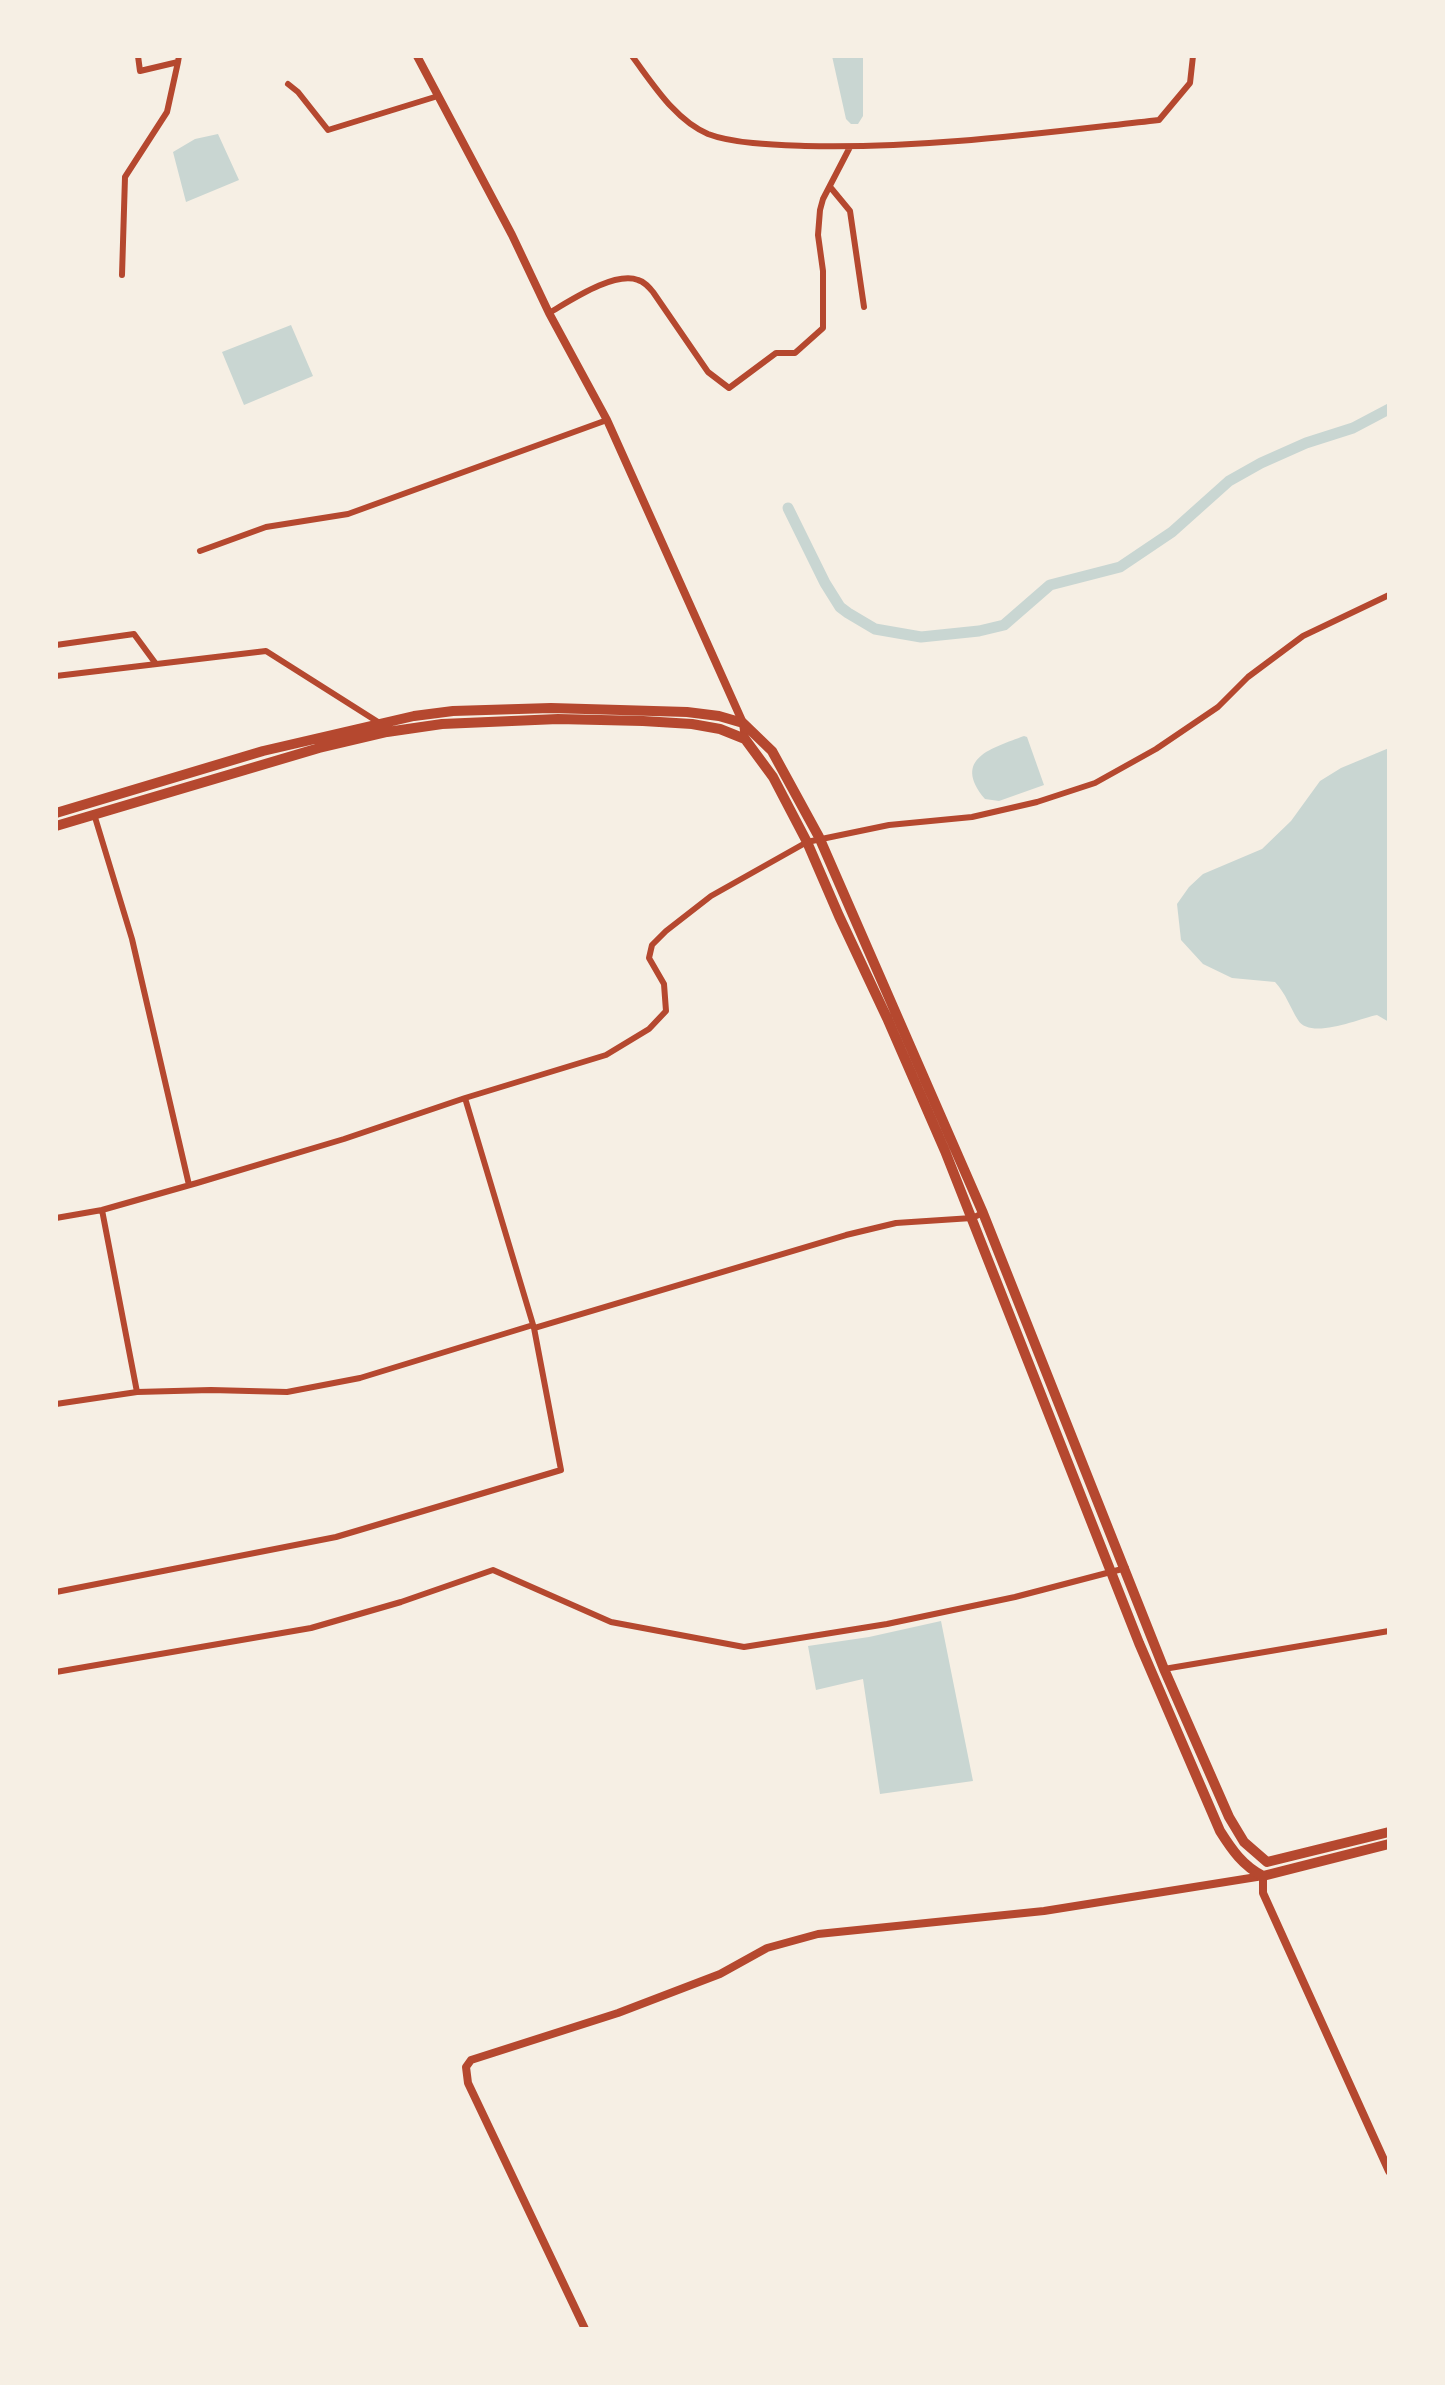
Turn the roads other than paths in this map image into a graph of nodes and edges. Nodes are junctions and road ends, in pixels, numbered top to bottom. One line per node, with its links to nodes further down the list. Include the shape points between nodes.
1 (138, 56): 5 (street, via 140,71)
2 (417, 56): 7 (street)
3 (632, 56): 8 (street, via 681,117 709,134 764,144)
4 (1193, 56): 8 (street, via 1190,83 1159,120 1001,139)
5 (179, 59): 10 (street, via 167,112 125,177)
6 (288, 84): 7 (street, via 328,130)
7 (438, 96): 12 (street)
8 (850, 147): 9 (street)
9 (831, 188): 11 (street, via 850,211); 12 (street, via 823,199 818,235 823,328 795,353 776,353 729,388 708,372 642,281 613,281)
10 (122, 275)
11 (864, 307)
12 (549, 313): 13 (street)
13 (607, 420): 14 (street, via 348,514 266,527); 20 (street)
14 (200, 551)
15 (1389, 595): 25 (street, via 1303,636 1218,707 1095,783 972,817)
16 (56, 645): 17 (street, via 134,634)
17 (156, 664): 18 (street); 19 (street, via 266,651)
18 (56, 676)
19 (378, 722): 20 (main road, via 453,711 551,708 687,712); 22 (main road)
20 (743, 723): 21 (street); 25 (main road, via 772,751)
21 (745, 739): 23 (main road, via 680,723 558,719 442,724 319,748); 26 (main road, via 773,777)
22 (56, 813)
23 (94, 814): 24 (main road); 28 (street, via 132,939)
24 (56, 826)
25 (819, 837): 26 (street); 30 (main road)
26 (807, 842): 27 (street, via 711,896 652,945 649,958 664,984 666,1011 649,1029 606,1055); 32 (main road)
27 (465, 1098): 28 (street); 33 (street)
28 (189, 1185): 29 (street)
29 (102, 1210): 31 (street); 34 (street)
30 (983, 1213): 32 (street); 36 (main road)
31 (56, 1218)
32 (972, 1218): 33 (street, via 896,1223 846,1235); 37 (main road)
33 (534, 1327): 34 (street, via 360,1378 287,1392); 38 (street, via 561,1470 336,1537)
34 (137, 1392): 35 (street)
35 (56, 1404)
36 (1126, 1568): 37 (street); 40 (main road)
37 (1112, 1572): 41 (street, via 887,1624 744,1647 611,1622 493,1570 311,1628); 45 (main road, via 1220,1831 1234,1853)
38 (56, 1592)
39 (1389, 1631): 40 (street)
40 (1164, 1669): 44 (main road, via 1229,1817 1244,1842)
41 (56, 1672)
42 (1389, 1832): 44 (main road)
43 (1389, 1844): 45 (main road)
44 (1267, 1862): 45 (main road)
45 (1259, 1874): 46 (street); 47 (street, via 1044,1911 818,1934 767,1948 720,1974 618,2013 471,2060 466,2067 468,2083)
46 (1389, 2171)
47 (585, 2329)

